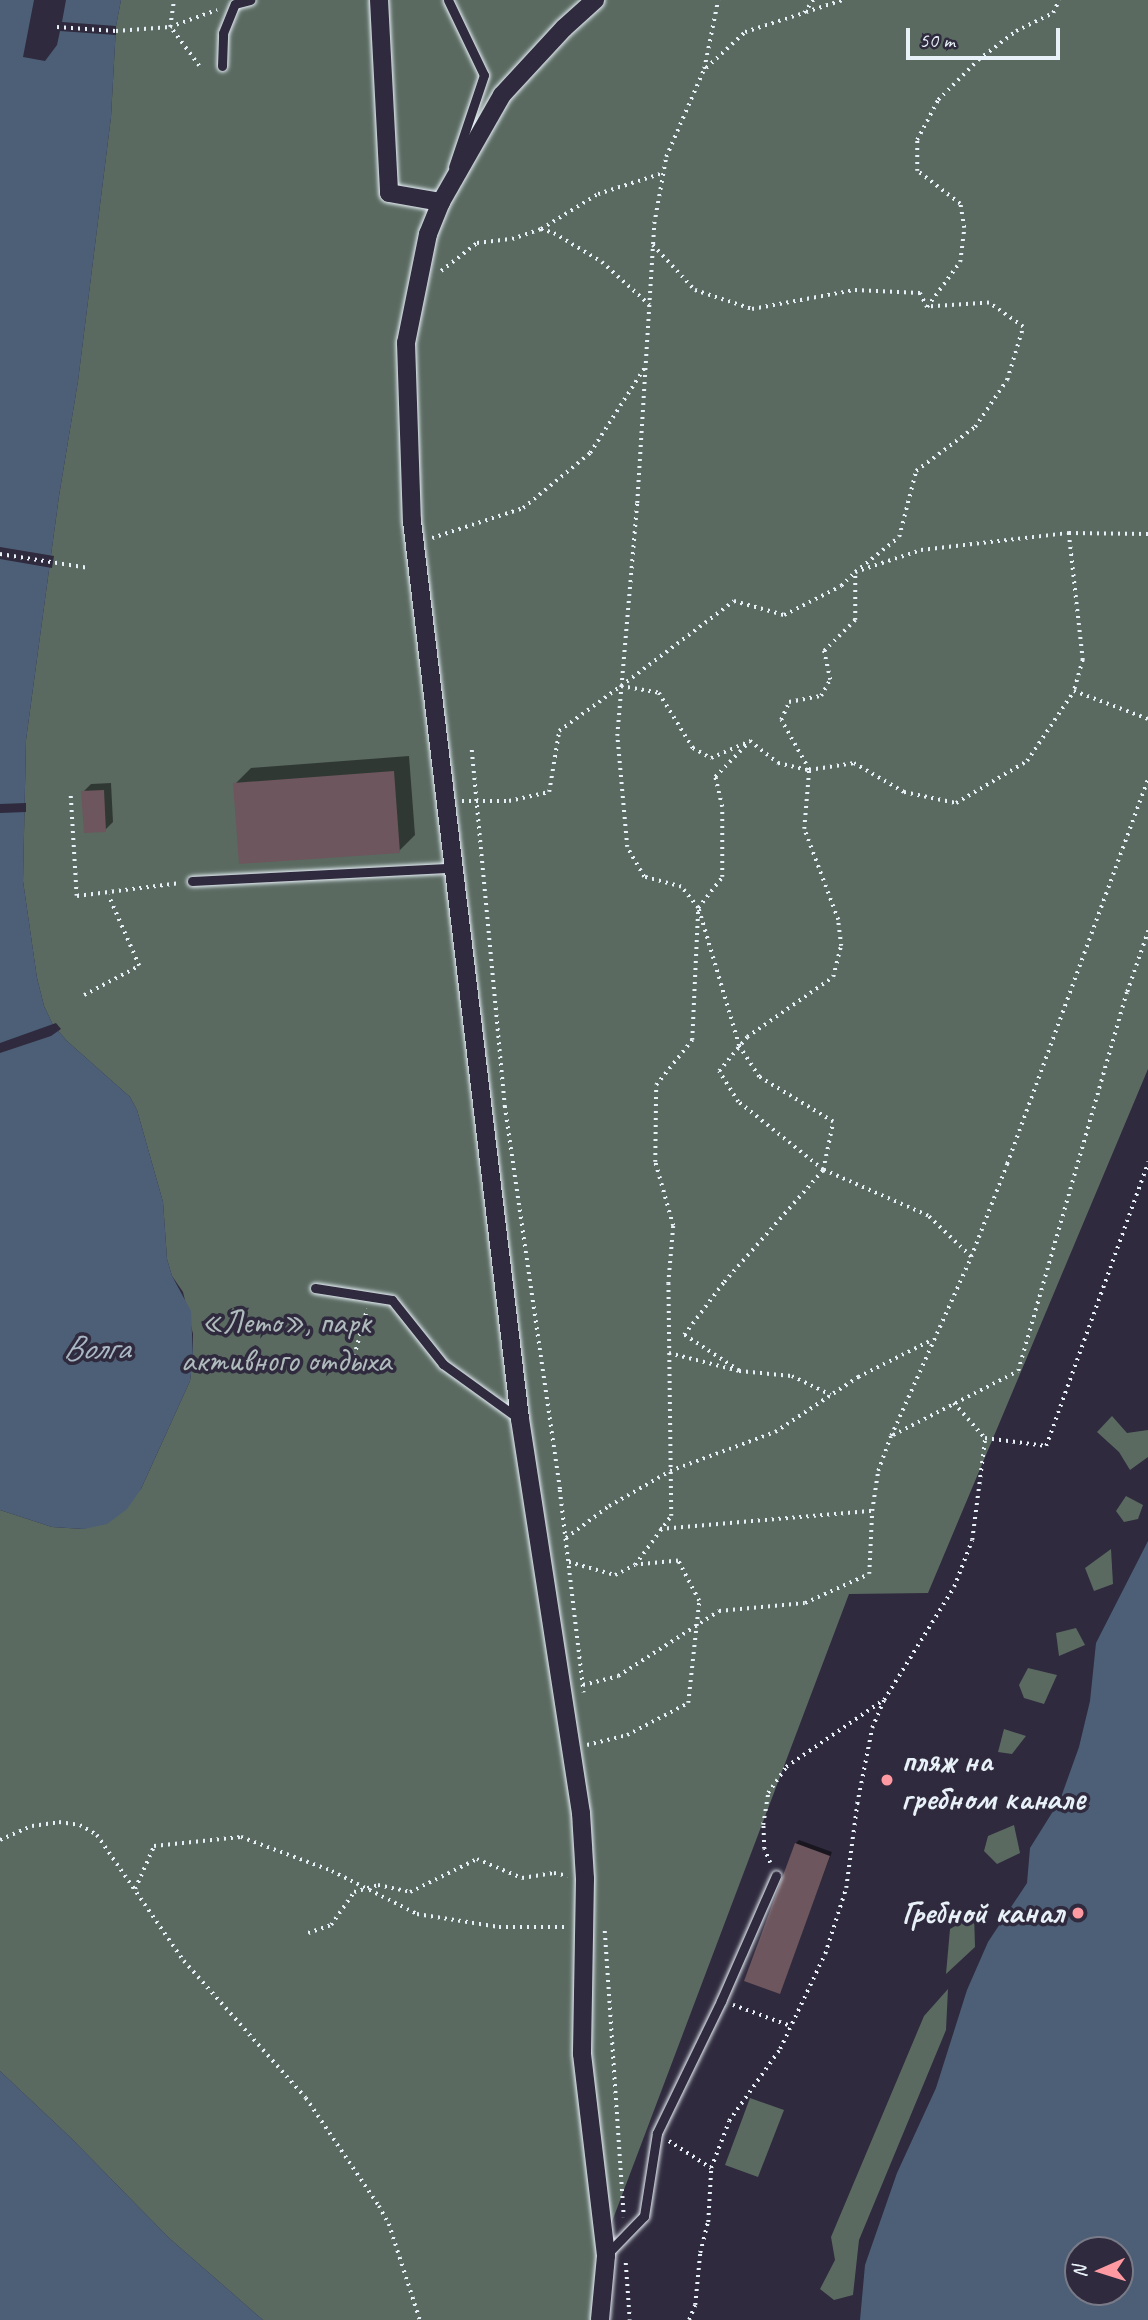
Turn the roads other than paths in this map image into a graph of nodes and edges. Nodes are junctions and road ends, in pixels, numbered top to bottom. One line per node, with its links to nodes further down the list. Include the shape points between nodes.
1 (250, 0): 5 (lane, via 235,4 223,33)
2 (379, 0): 6 (street, via 389,193)
3 (448, 0): 6 (lane, via 484,75)
4 (595, 0): 6 (street, via 502,95)
5 (222, 66)
6 (441, 202): 7 (street, via 428,234 406,343 412,521)
7 (452, 868): 8 (lane); 10 (street)
8 (192, 881)
9 (315, 1288): 10 (lane, via 392,1300 443,1364)
10 (520, 1419): 12 (street, via 581,1813 585,1879 582,2054)
11 (776, 1877): 12 (lane, via 657,2133 644,2216)
12 (606, 2256): 13 (street)
13 (600, 2320)

